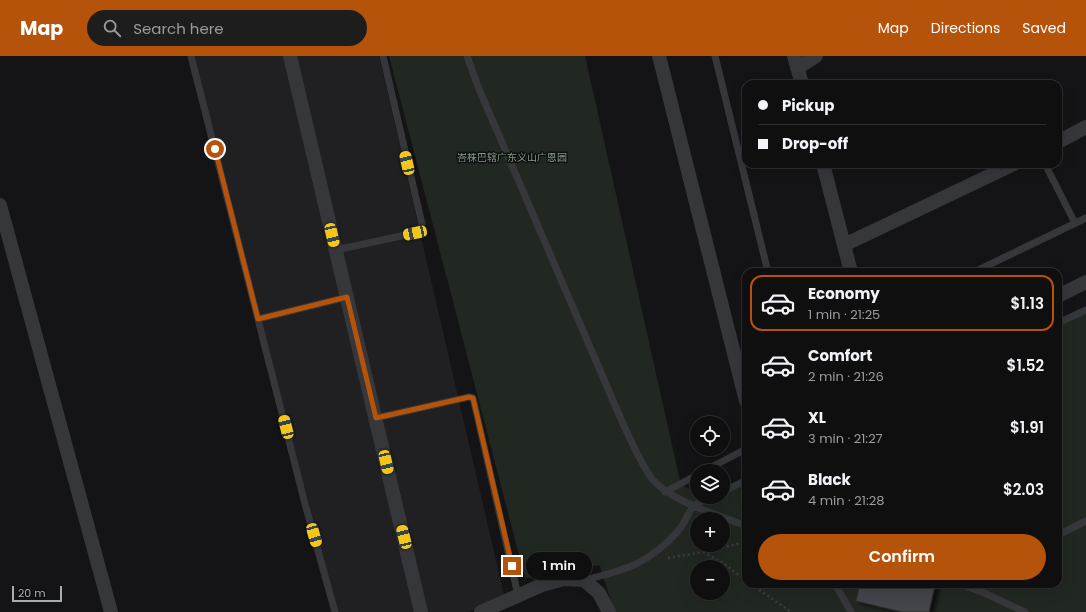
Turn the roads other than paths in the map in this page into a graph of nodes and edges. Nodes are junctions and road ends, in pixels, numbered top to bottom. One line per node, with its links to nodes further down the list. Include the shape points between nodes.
1 (191, 56): 29 (lane)
2 (290, 56): 21 (street)
3 (383, 56): 21 (lane, via 422,224 415,233)
4 (467, 56): 38 (lane, via 624,426 652,479)
5 (659, 56): 31 (street)
6 (715, 56): 12 (lane)
7 (816, 56): 8 (street)
8 (796, 62): 9 (street)
9 (801, 80)
10 (1086, 127): 11 (street)
11 (1062, 140)
12 (742, 166)
13 (742, 168): 22 (lane)
14 (824, 168): 20 (street)
15 (1006, 168): 20 (street)
16 (1047, 168): 19 (lane)
17 (0, 205): 47 (street)
18 (1086, 218): 19 (lane)
19 (1075, 224): 24 (lane)
20 (844, 245): 23 (street)
21 (336, 250): 27 (street)
22 (767, 268)
23 (850, 268)
24 (982, 268)
25 (1086, 282): 26 (street)
26 (1062, 294)
27 (347, 297): 29 (lane); 32 (street)
28 (1086, 310): 30 (lane)
29 (258, 319): 48 (lane)
30 (1062, 320)
31 (742, 385)
32 (376, 418): 46 (lane, via 473,398); 49 (street)
33 (742, 451): 34 (lane)
34 (717, 464)
35 (690, 479): 38 (lane)
36 (742, 482): 37 (lane)
37 (730, 488)
38 (665, 492): 39 (lane)
39 (694, 505): 41 (lane); 43 (lane, via 680,530 660,550 640,563 618,572)
40 (1086, 521): 42 (lane)
41 (742, 524)
42 (1062, 533)
43 (584, 580): 46 (street, via 564,579); 51 (street, via 598,593)
44 (837, 588): 52 (lane)
45 (971, 588): 53 (lane)
46 (518, 595): 50 (street)
47 (110, 612)
48 (335, 612)
49 (421, 612)
50 (481, 612)
51 (609, 612)
52 (851, 612)
53 (1025, 612)

